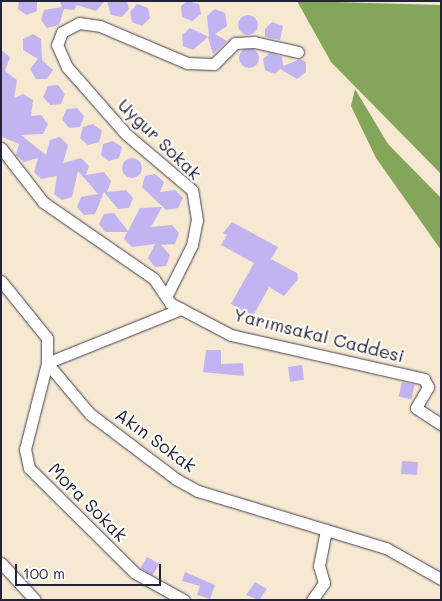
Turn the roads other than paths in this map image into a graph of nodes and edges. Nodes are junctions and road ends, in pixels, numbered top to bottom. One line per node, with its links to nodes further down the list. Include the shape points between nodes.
1 (298, 52): 4 (street, Uygur Sokak, via 245,42 235,44 214,64 187,63 100,26 79,23 62,32 57,46 68,67 126,134 192,190 197,220 192,245)
2 (1, 148): 4 (street, Yarımsakal Caddesi, via 43,202 154,279)
3 (1, 280): 6 (street, via 47,338)
4 (166, 297): 5 (street, Yarımsakal Caddesi)
5 (181, 309): 6 (street); 7 (street, Yarımsakal Caddesi, via 232,335 424,379 428,387 416,408)
6 (47, 363): 8 (street, Akın Sokak, via 90,414 176,478 198,490); 12 (street, Mora Sokak, via 26,440 29,468 135,573)
7 (441, 424)
8 (326, 530): 10 (street, Akın Sokak, via 386,548); 13 (street, via 319,566 324,583)
9 (1, 562): 11 (street)
10 (441, 579)
11 (35, 600)
12 (184, 600)
13 (312, 600)

